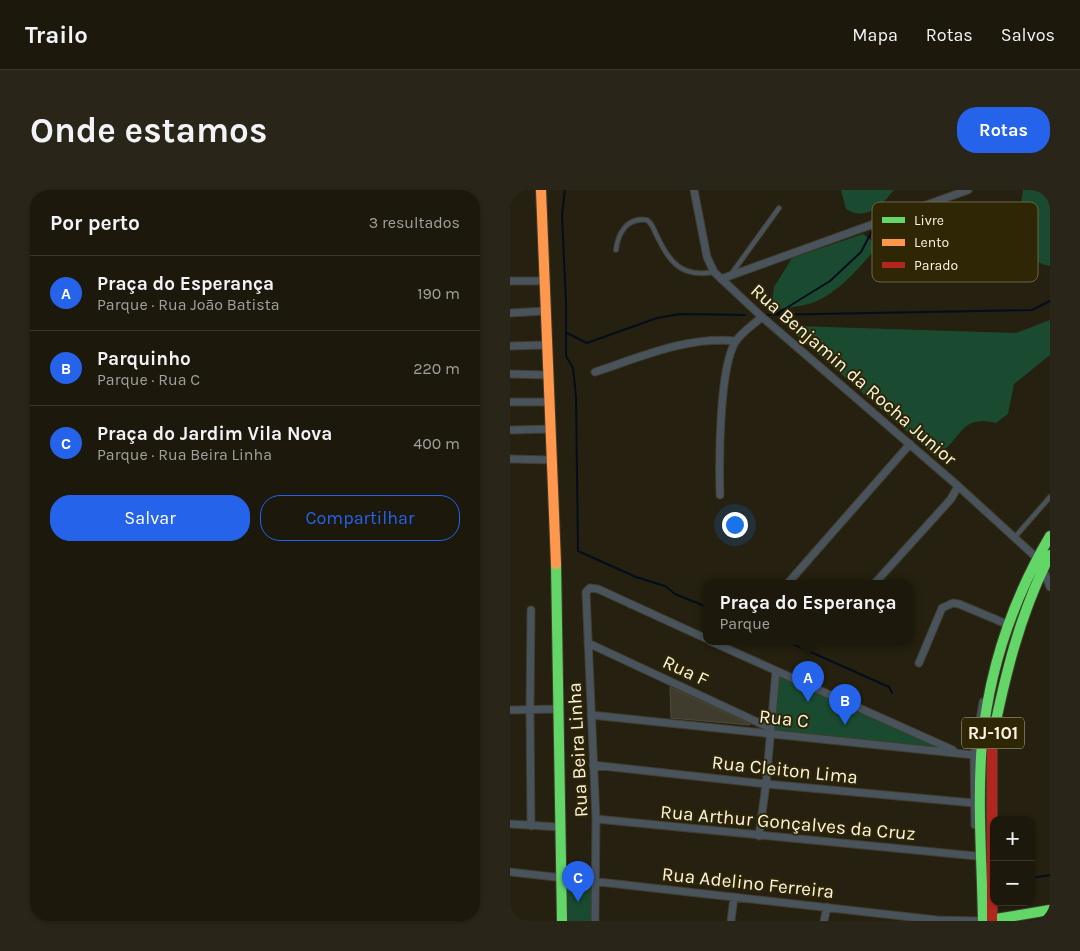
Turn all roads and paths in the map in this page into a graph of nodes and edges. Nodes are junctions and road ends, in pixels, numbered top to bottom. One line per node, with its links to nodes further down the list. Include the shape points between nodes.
1 (541, 190): 12 (main road)
2 (694, 190): 8 (street)
3 (968, 190): 4 (street)
4 (935, 202)
5 (779, 208): 9 (lane)
6 (872, 224): 9 (street)
7 (616, 250): 8 (lane, via 617,237 622,229 637,219 648,220 673,264 687,272)
8 (714, 272): 10 (street, Rua Benjamin da Rocha Junior)
9 (731, 275): 10 (street)
10 (722, 279): 15 (street, Rua Benjamin da Rocha Junior)
11 (510, 281): 12 (street)
12 (545, 281): 13 (main road)
13 (546, 311): 14 (street); 17 (main road)
14 (510, 313)
15 (762, 317): 16 (street); 26 (street, Rua Benjamin da Rocha Junior)
16 (736, 341): 19 (street, via 707,340 684,344); 30 (street, via 725,384 719,458)
17 (546, 345): 18 (street); 21 (main road)
18 (510, 346)
19 (595, 372)
20 (510, 374): 21 (street)
21 (548, 375): 23 (main road)
22 (510, 402): 23 (street)
23 (550, 402): 24 (main road)
24 (551, 429): 25 (street); 28 (main road)
25 (510, 430)
26 (910, 444): 29 (street, Rua Benjamin da Rocha Junior); 39 (street)
27 (510, 459): 28 (street)
28 (552, 460): 50 (main road)
29 (958, 486): 31 (street, Rua Benjamin da Rocha Junior); 33 (street)
30 (720, 495)
31 (967, 495): 33 (street); 35 (street, Rua Benjamin da Rocha Junior)
32 (1050, 497): 35 (lane)
33 (951, 499): 40 (street)
34 (1050, 536): 37 (main road, RJ-101)
35 (1015, 537): 37 (street, Rua Benjamin da Rocha Junior)
36 (1050, 555): 38 (main road, RJ-101)
37 (1037, 557): 38 (street, Rua Benjamin da Rocha Junior); 43 (main road, RJ-101)
38 (1043, 568): 41 (street, Rua Benjamin da Rocha Junior); 77 (main road, RJ-101, via 1008,663 992,740)
39 (791, 580)
40 (878, 580)
41 (1050, 587)
42 (531, 610): 52 (street)
43 (1009, 625): 47 (street, via 959,604 947,604 942,608); 49 (main road, RJ-101)
44 (703, 638): 45 (street, Rua Beira Linha, via 590,588 586,592)
45 (588, 643): 53 (street, Rua Beira Linha); 54 (street, Rua F)
46 (719, 645): 48 (street)
47 (919, 663)
48 (776, 671): 54 (street); 55 (street)
49 (991, 686): 56 (street, via 980,713); 69 (main road, RJ-101, via 982,759)
50 (558, 709): 52 (street); 63 (main road)
51 (510, 710): 52 (street)
52 (530, 710): 62 (street)
53 (591, 715): 54 (street, Rua C); 57 (street, Rua Beira Linha)
54 (770, 730): 55 (street, Rua C); 58 (street)
55 (960, 753): 56 (street, Rua C)
56 (974, 755): 59 (street)
57 (593, 765): 58 (street, Rua Cleiton Lima); 60 (street, Rua Beira Linha)
58 (766, 784): 59 (street, Rua Cleiton Lima); 64 (street)
59 (974, 803): 65 (street)
60 (596, 819): 64 (street, Rua Arthur Gonçalves da Cruz); 68 (street, Rua Beira Linha)
61 (510, 824): 62 (street)
62 (531, 826): 63 (street)
63 (559, 827): 67 (main road)
64 (758, 836): 65 (street, Rua Arthur Gonçalves da Cruz)
65 (976, 856): 69 (street)
66 (510, 872): 67 (street, Rua Adelino Ferreira)
67 (561, 879): 68 (street, Rua Adelino Ferreira); 73 (main road)
68 (597, 881): 70 (street, Rua Adelino Ferreira); 74 (street, Rua Beira Linha)
69 (982, 891): 77 (main road, RJ-101)
70 (734, 897): 71 (street, Rua Adelino Ferreira); 75 (street)
71 (827, 906): 76 (street); 77 (street, Rua Adelino Ferreira, via 937,920)
72 (1050, 910): 77 (main road)
73 (562, 921)
74 (595, 921)
75 (731, 921)
76 (824, 921)
77 (989, 921)

